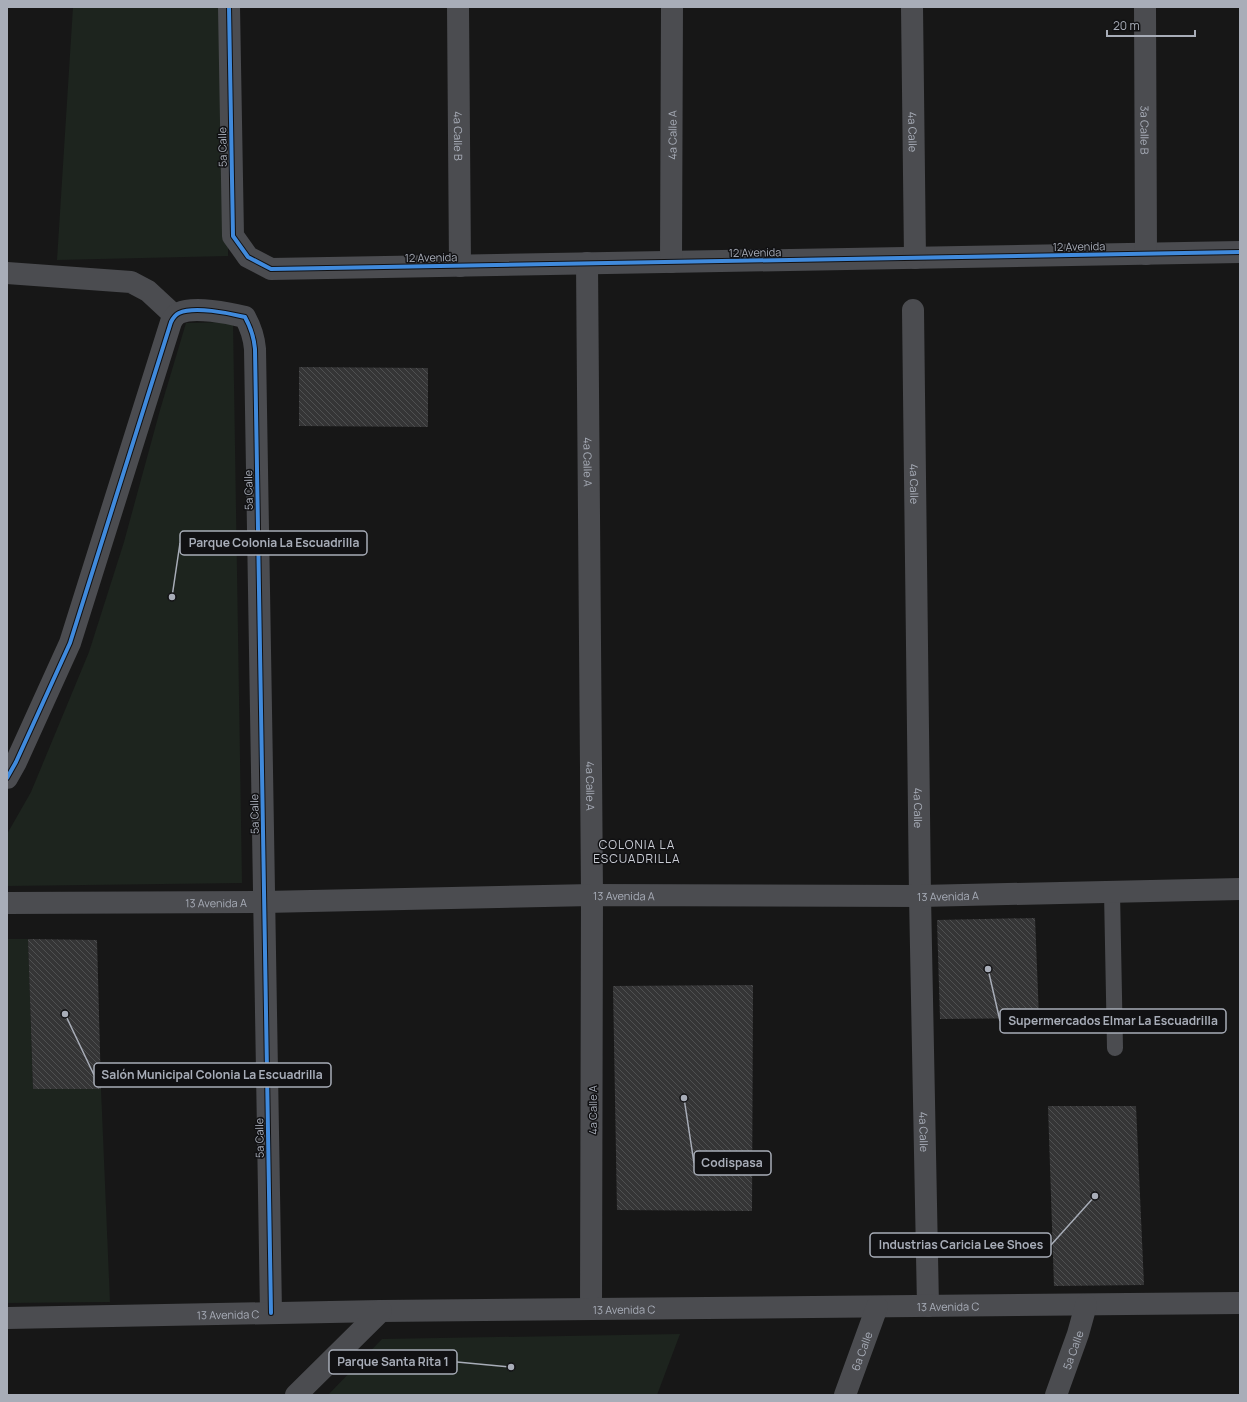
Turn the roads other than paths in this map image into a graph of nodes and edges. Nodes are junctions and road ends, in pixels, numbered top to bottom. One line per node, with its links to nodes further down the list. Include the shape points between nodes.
1 (229, 7): 12 (street, 5a Calle, via 233,236 248,257)
2 (458, 7): 11 (street, 4a Calle B)
3 (672, 7): 9 (street, 4a Calle A)
4 (912, 7): 8 (street, 4a Calle)
5 (1145, 7): 7 (street, 3a Calle B)
6 (1240, 252): 7 (street, 12 Avenida)
7 (1146, 254): 8 (street, 12 Avenida)
8 (915, 258): 9 (street, 12 Avenida)
9 (671, 262): 10 (street, 12 Avenida)
10 (587, 263): 11 (street, 12 Avenida); 19 (street, 4a Calle A)
11 (460, 266): 12 (street, 12 Avenida)
12 (271, 269)
13 (7, 273): 15 (street, via 131,282 148,291)
14 (913, 310): 20 (street, 4a Calle)
15 (175, 316): 16 (street, via 70,643); 21 (street, 5a Calle, via 186,311 230,313 245,317 254,336)
16 (7, 778)
17 (1240, 889): 18 (street, 13 Avenida A)
18 (1112, 892): 20 (street, 13 Avenida A); 23 (lane)
19 (592, 895): 20 (street, 13 Avenida A); 21 (street, 13 Avenida A); 28 (street, 4a Calle A)
20 (920, 896): 27 (street, 4a Calle)
21 (264, 902): 22 (street, 13 Avenida A); 30 (street, 5a Calle)
22 (7, 903)
23 (1115, 1048)
24 (1240, 1303): 25 (street, 13 Avenida C)
25 (1086, 1304): 27 (street, 13 Avenida C); 34 (street, 5a Calle)
26 (877, 1306): 27 (street, 13 Avenida C); 28 (street, 13 Avenida C); 33 (street, 6a Calle)
27 (928, 1306)
28 (591, 1309): 29 (street, 13 Avenida C)
29 (381, 1311): 30 (street, 13 Avenida C); 32 (street)
30 (271, 1313): 31 (street, 13 Avenida C)
31 (7, 1318)
32 (296, 1395)
33 (845, 1395)
34 (1056, 1395)

